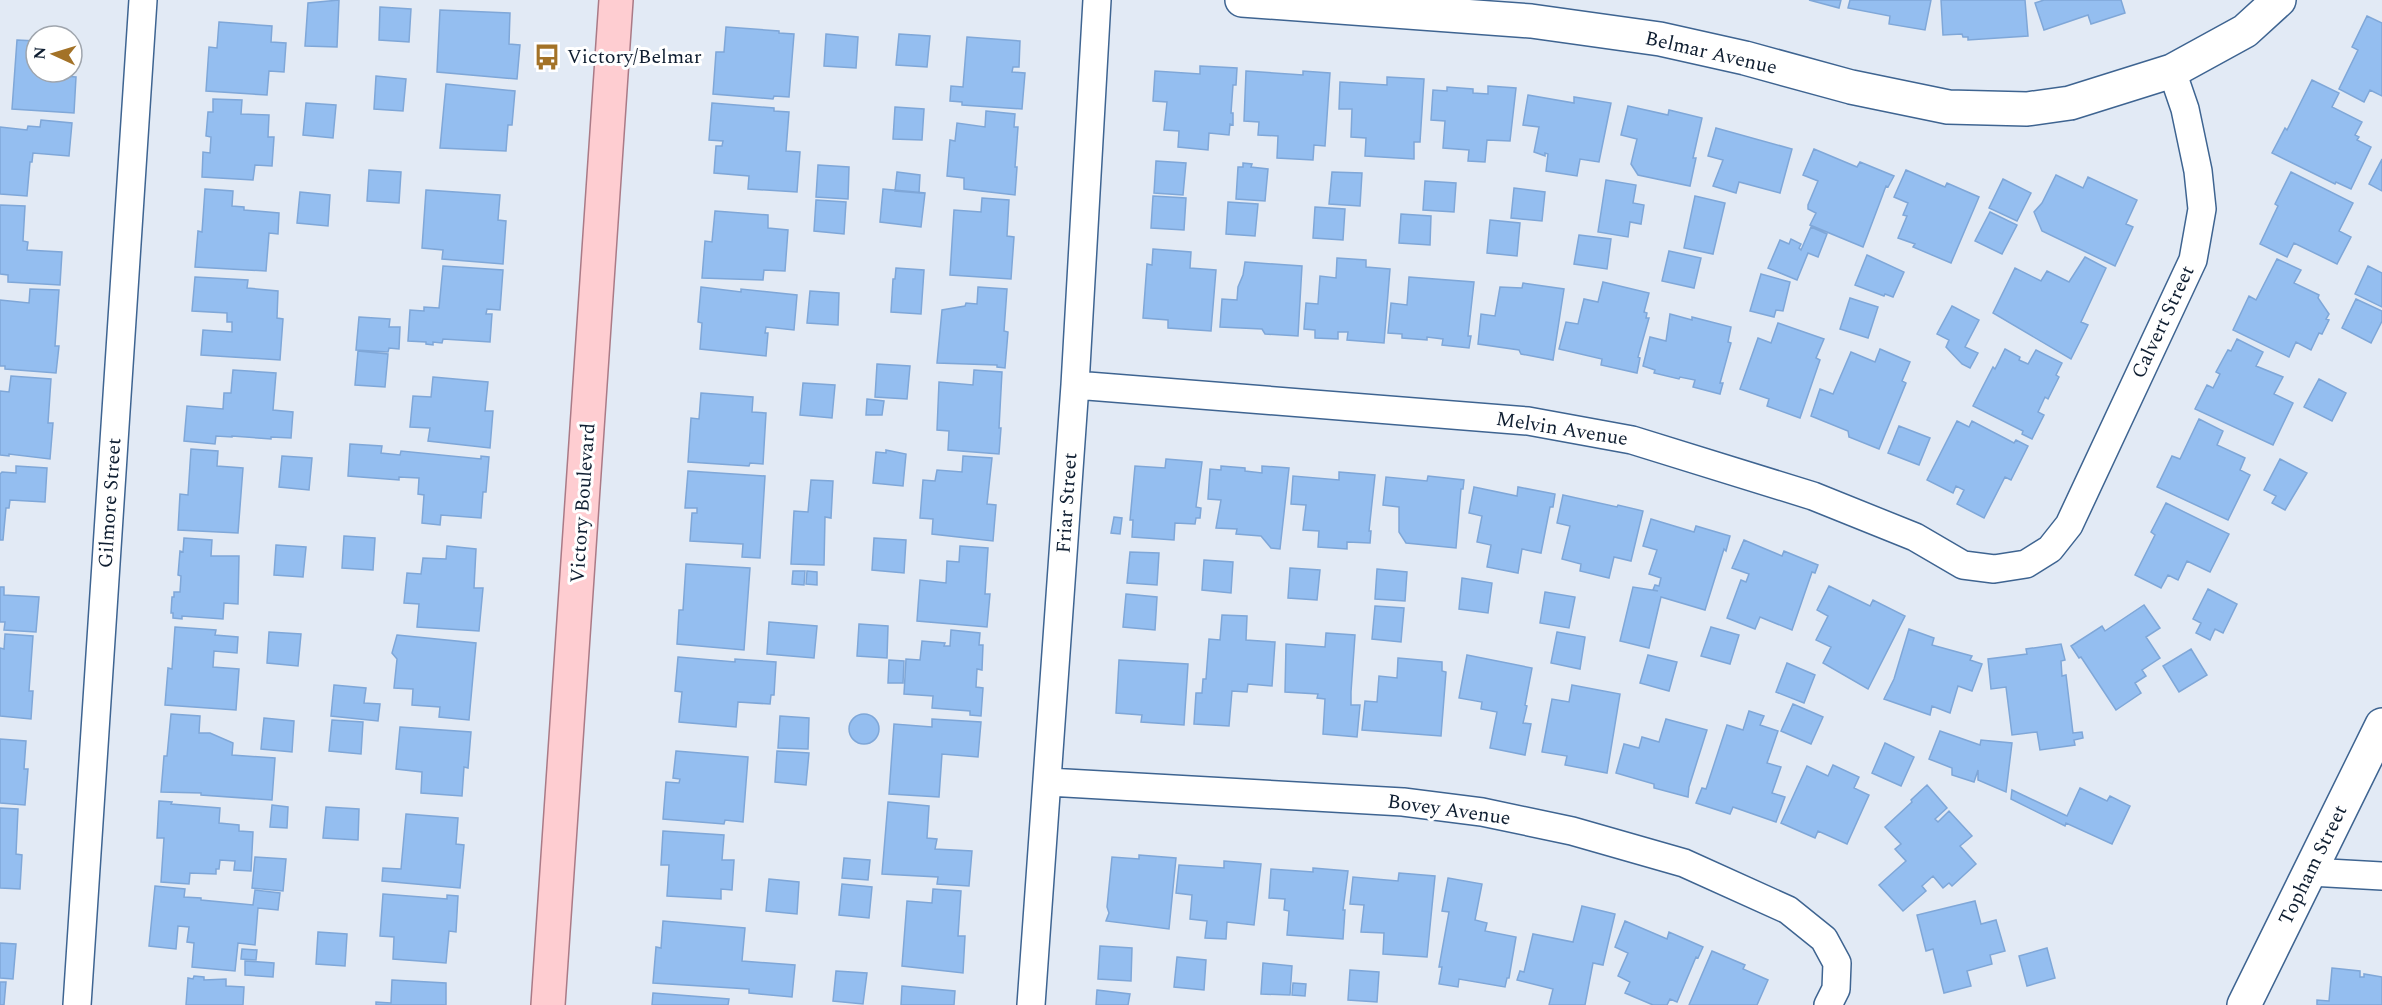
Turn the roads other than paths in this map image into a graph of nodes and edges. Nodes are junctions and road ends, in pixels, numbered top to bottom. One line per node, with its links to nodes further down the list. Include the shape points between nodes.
1 (143, 0): 13 (street, Gilmore Street)
2 (616, 0): 14 (main road, Victory Boulevard)
3 (1097, 0): 7 (street, Friar Street)
4 (1242, 0): 6 (street, Belmar Avenue, via 1531,21 1660,39 1948,107 2027,109 2070,104)
5 (2279, 0): 6 (street, via 2245,31)
6 (2172, 71): 8 (street, Calvert Street, via 2185,109 2198,171 2202,209 2193,260 2069,525 2050,549)
7 (1075, 386): 8 (street, Melvin Avenue, via 1528,421 1621,438 1813,496 1915,537 1963,565 1994,569); 10 (street, Friar Street)
8 (2026, 564)
9 (2382, 725): 11 (street, Topham Street)
10 (1048, 782): 15 (street, Friar Street); 16 (street, Bovey Avenue, via 1403,802 1572,831 1684,863 1788,910 1824,939 1838,963 1836,989)
11 (2310, 872): 12 (street); 17 (street, Topham Street)
12 (2382, 876)
13 (76, 1005)
14 (548, 1005)
15 (1031, 1005)
16 (1828, 1005)
17 (2244, 1005)

